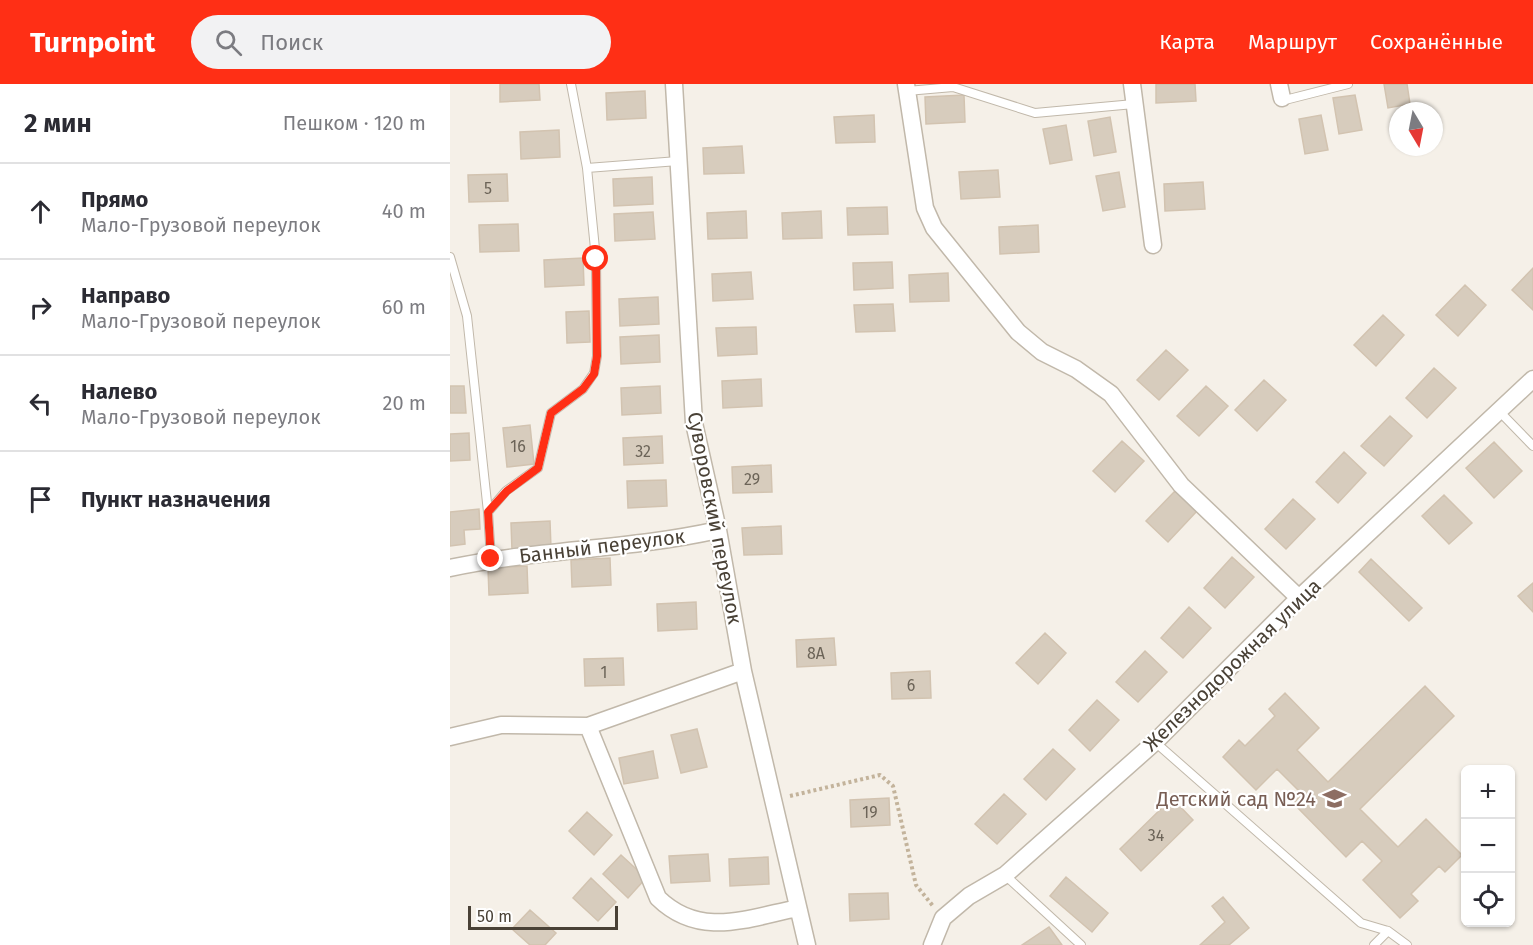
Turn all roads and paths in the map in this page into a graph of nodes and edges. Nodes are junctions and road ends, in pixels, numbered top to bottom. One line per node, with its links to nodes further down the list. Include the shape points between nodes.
1 (571, 84): 9 (lane)
2 (674, 84): 8 (street, Суворовский переулок)
3 (1132, 84): 7 (street)
4 (1348, 84): 6 (lane, via 1285,100)
5 (906, 88): 7 (lane, via 954,87 1035,113); 19 (street, via 925,208 934,228 1018,332 1042,352 1076,369 1111,394 1181,485)
6 (1280, 91)
7 (1134, 104): 10 (street)
8 (678, 161): 9 (lane); 16 (street, Суворовский переулок, via 694,423)
9 (586, 168): 15 (lane, via 597,288 594,374 583,389 551,413 538,468 507,491)
10 (1153, 245)
11 (450, 257): 15 (lane, via 467,316)
12 (1533, 379): 13 (street, Железнодорожная улица)
13 (1499, 411): 14 (lane); 19 (street, Железнодорожная улица)
14 (1533, 446)
15 (488, 512): 17 (lane)
16 (718, 530): 17 (street, Банный переулок, via 677,539); 20 (street, Суворовский переулок)
17 (491, 559): 18 (street, Банный переулок)
18 (450, 568)
19 (1299, 598): 23 (street, Железнодорожная улица)
20 (742, 671): 21 (street); 24 (street, Суворовский переулок)
21 (588, 726): 22 (street, via 501,725); 26 (street, via 658,898 672,911 690,919 722,924)
22 (450, 737)
23 (1155, 742): 25 (street, Железнодорожная улица); 28 (lane, via 1361,923)
24 (774, 800): 26 (street, Суворовский переулок); 27 (path, via 880,775 893,786 916,885)
25 (1005, 875): 27 (street, Железнодорожная улица, via 969,896); 31 (lane)
26 (798, 908): 29 (street, Суворовский переулок)
27 (943, 918): 30 (street, Железнодорожная улица)
28 (1388, 931): 32 (lane); 33 (lane)
29 (807, 945)
30 (932, 945)
31 (1081, 945)
32 (1374, 945)
33 (1407, 945)

